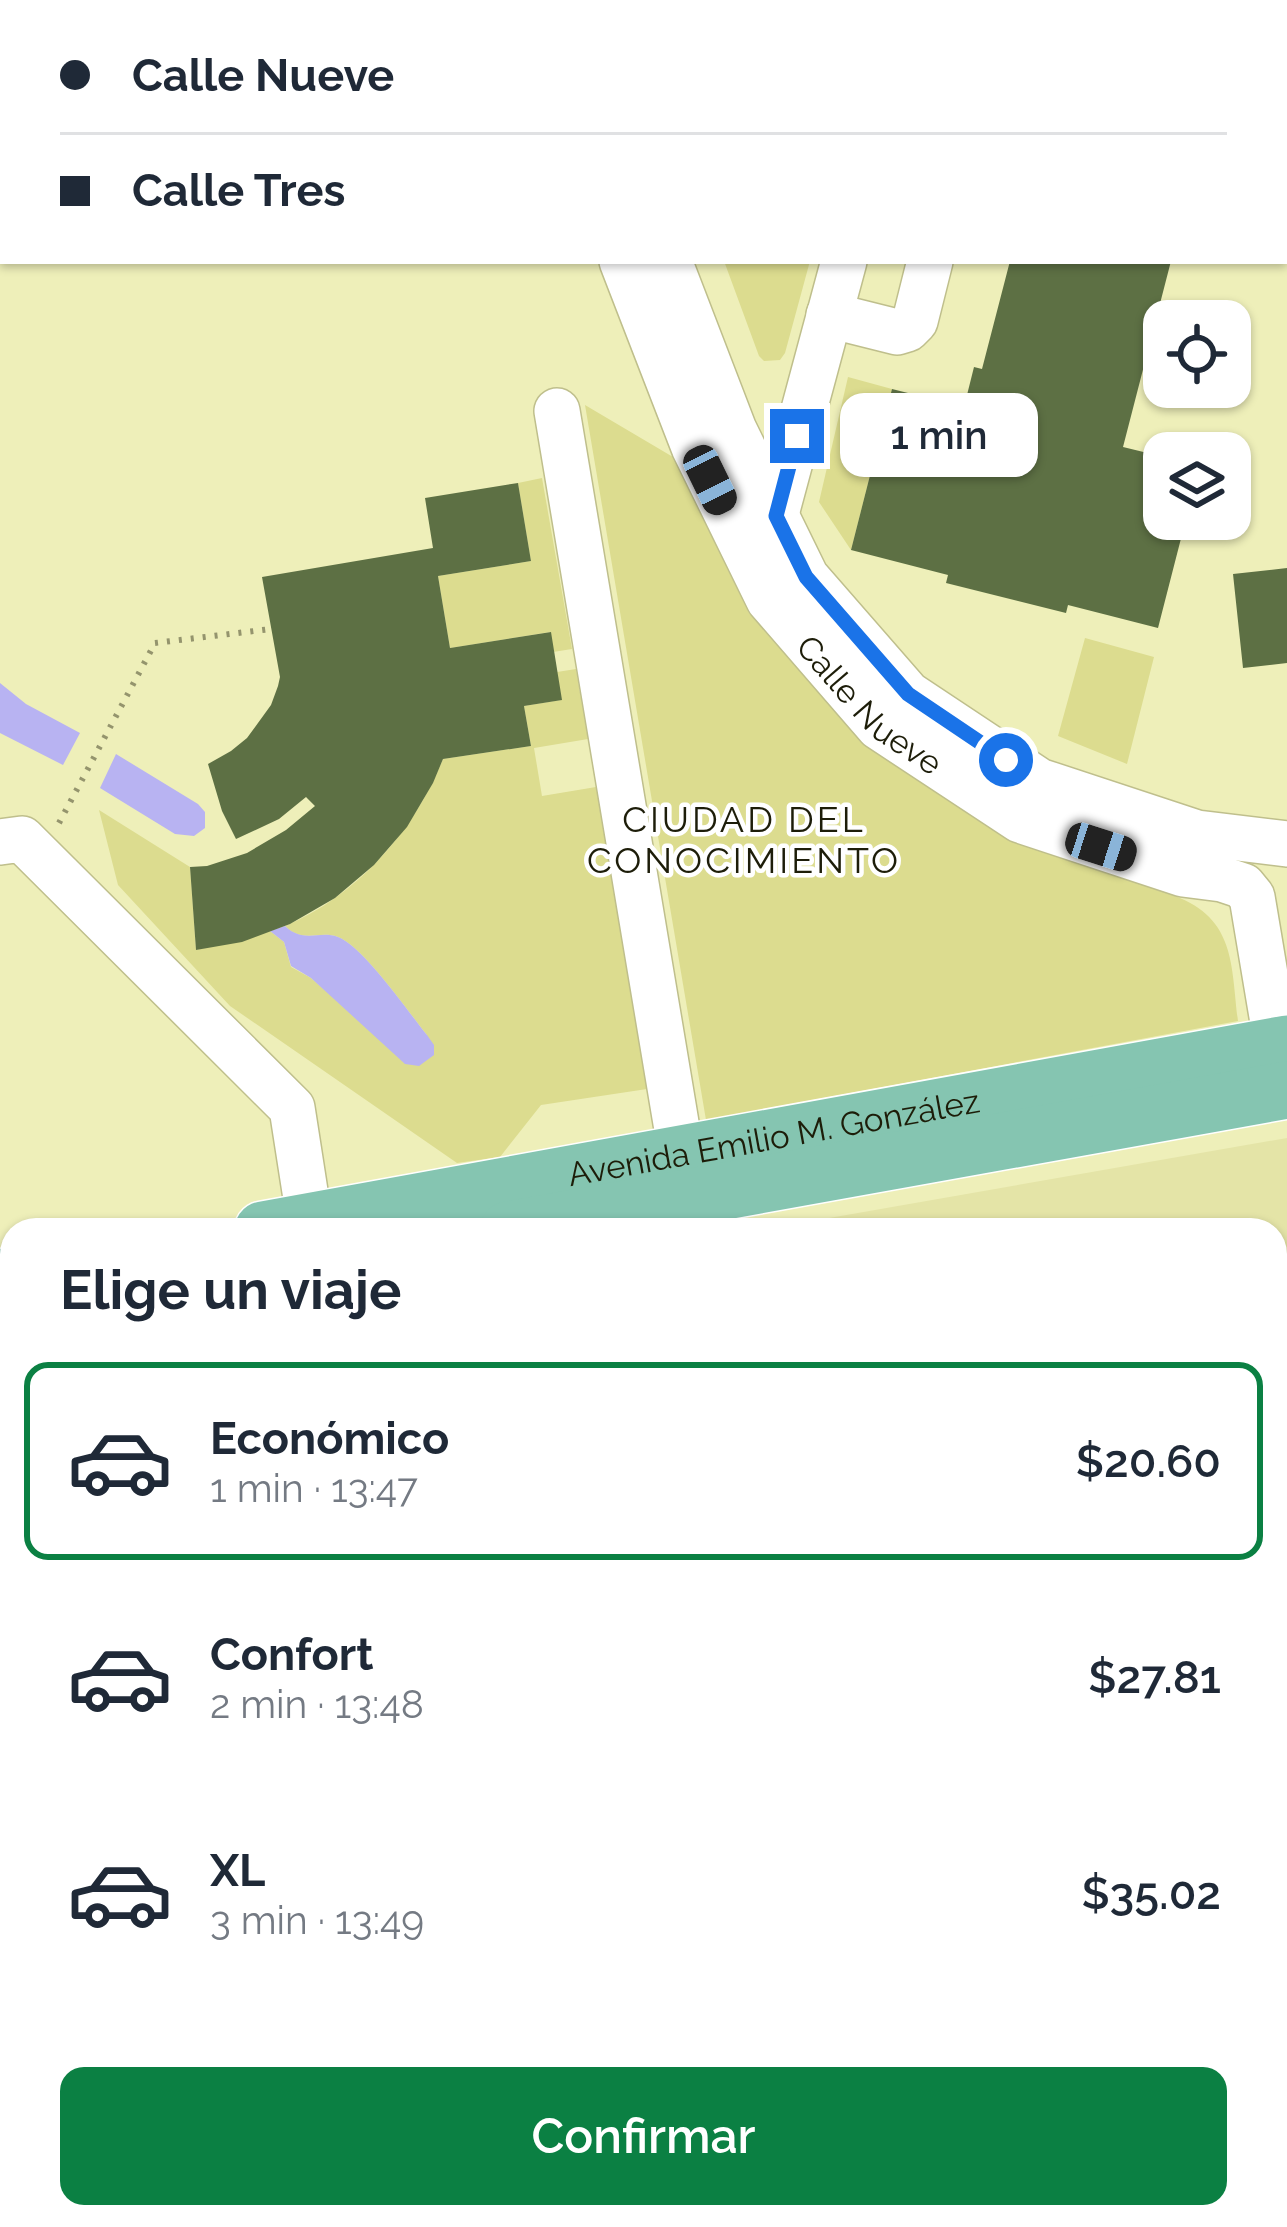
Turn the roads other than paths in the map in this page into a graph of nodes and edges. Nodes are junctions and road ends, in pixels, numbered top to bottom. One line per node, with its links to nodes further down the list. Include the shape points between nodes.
1 (623, 264): 8 (street, Calle Nueve, via 694,448)
2 (670, 264): 7 (street, Calle Nueve)
3 (843, 264): 5 (street)
4 (929, 264): 5 (street, via 908,329)
5 (830, 315): 7 (street)
6 (556, 411): 13 (street)
7 (776, 516): 8 (street); 9 (street, Calle Nueve, via 806,577 908,694 1021,769 1197,833)
8 (758, 579): 11 (street, Calle Nueve, via 879,727 1020,820 1183,874)
9 (1280, 835): 11 (street)
10 (20, 850): 14 (street, via 292,1108)
11 (1229, 881): 12 (street, via 1252,897)
12 (1284, 1060): 13 (main road, Avenida Emilio M. González)
13 (690, 1175): 15 (main road, Avenida Emilio M. González); 16 (main road, Avenida Emilio M. González)
14 (294, 1218)
15 (363, 1218)
16 (560, 1218)

